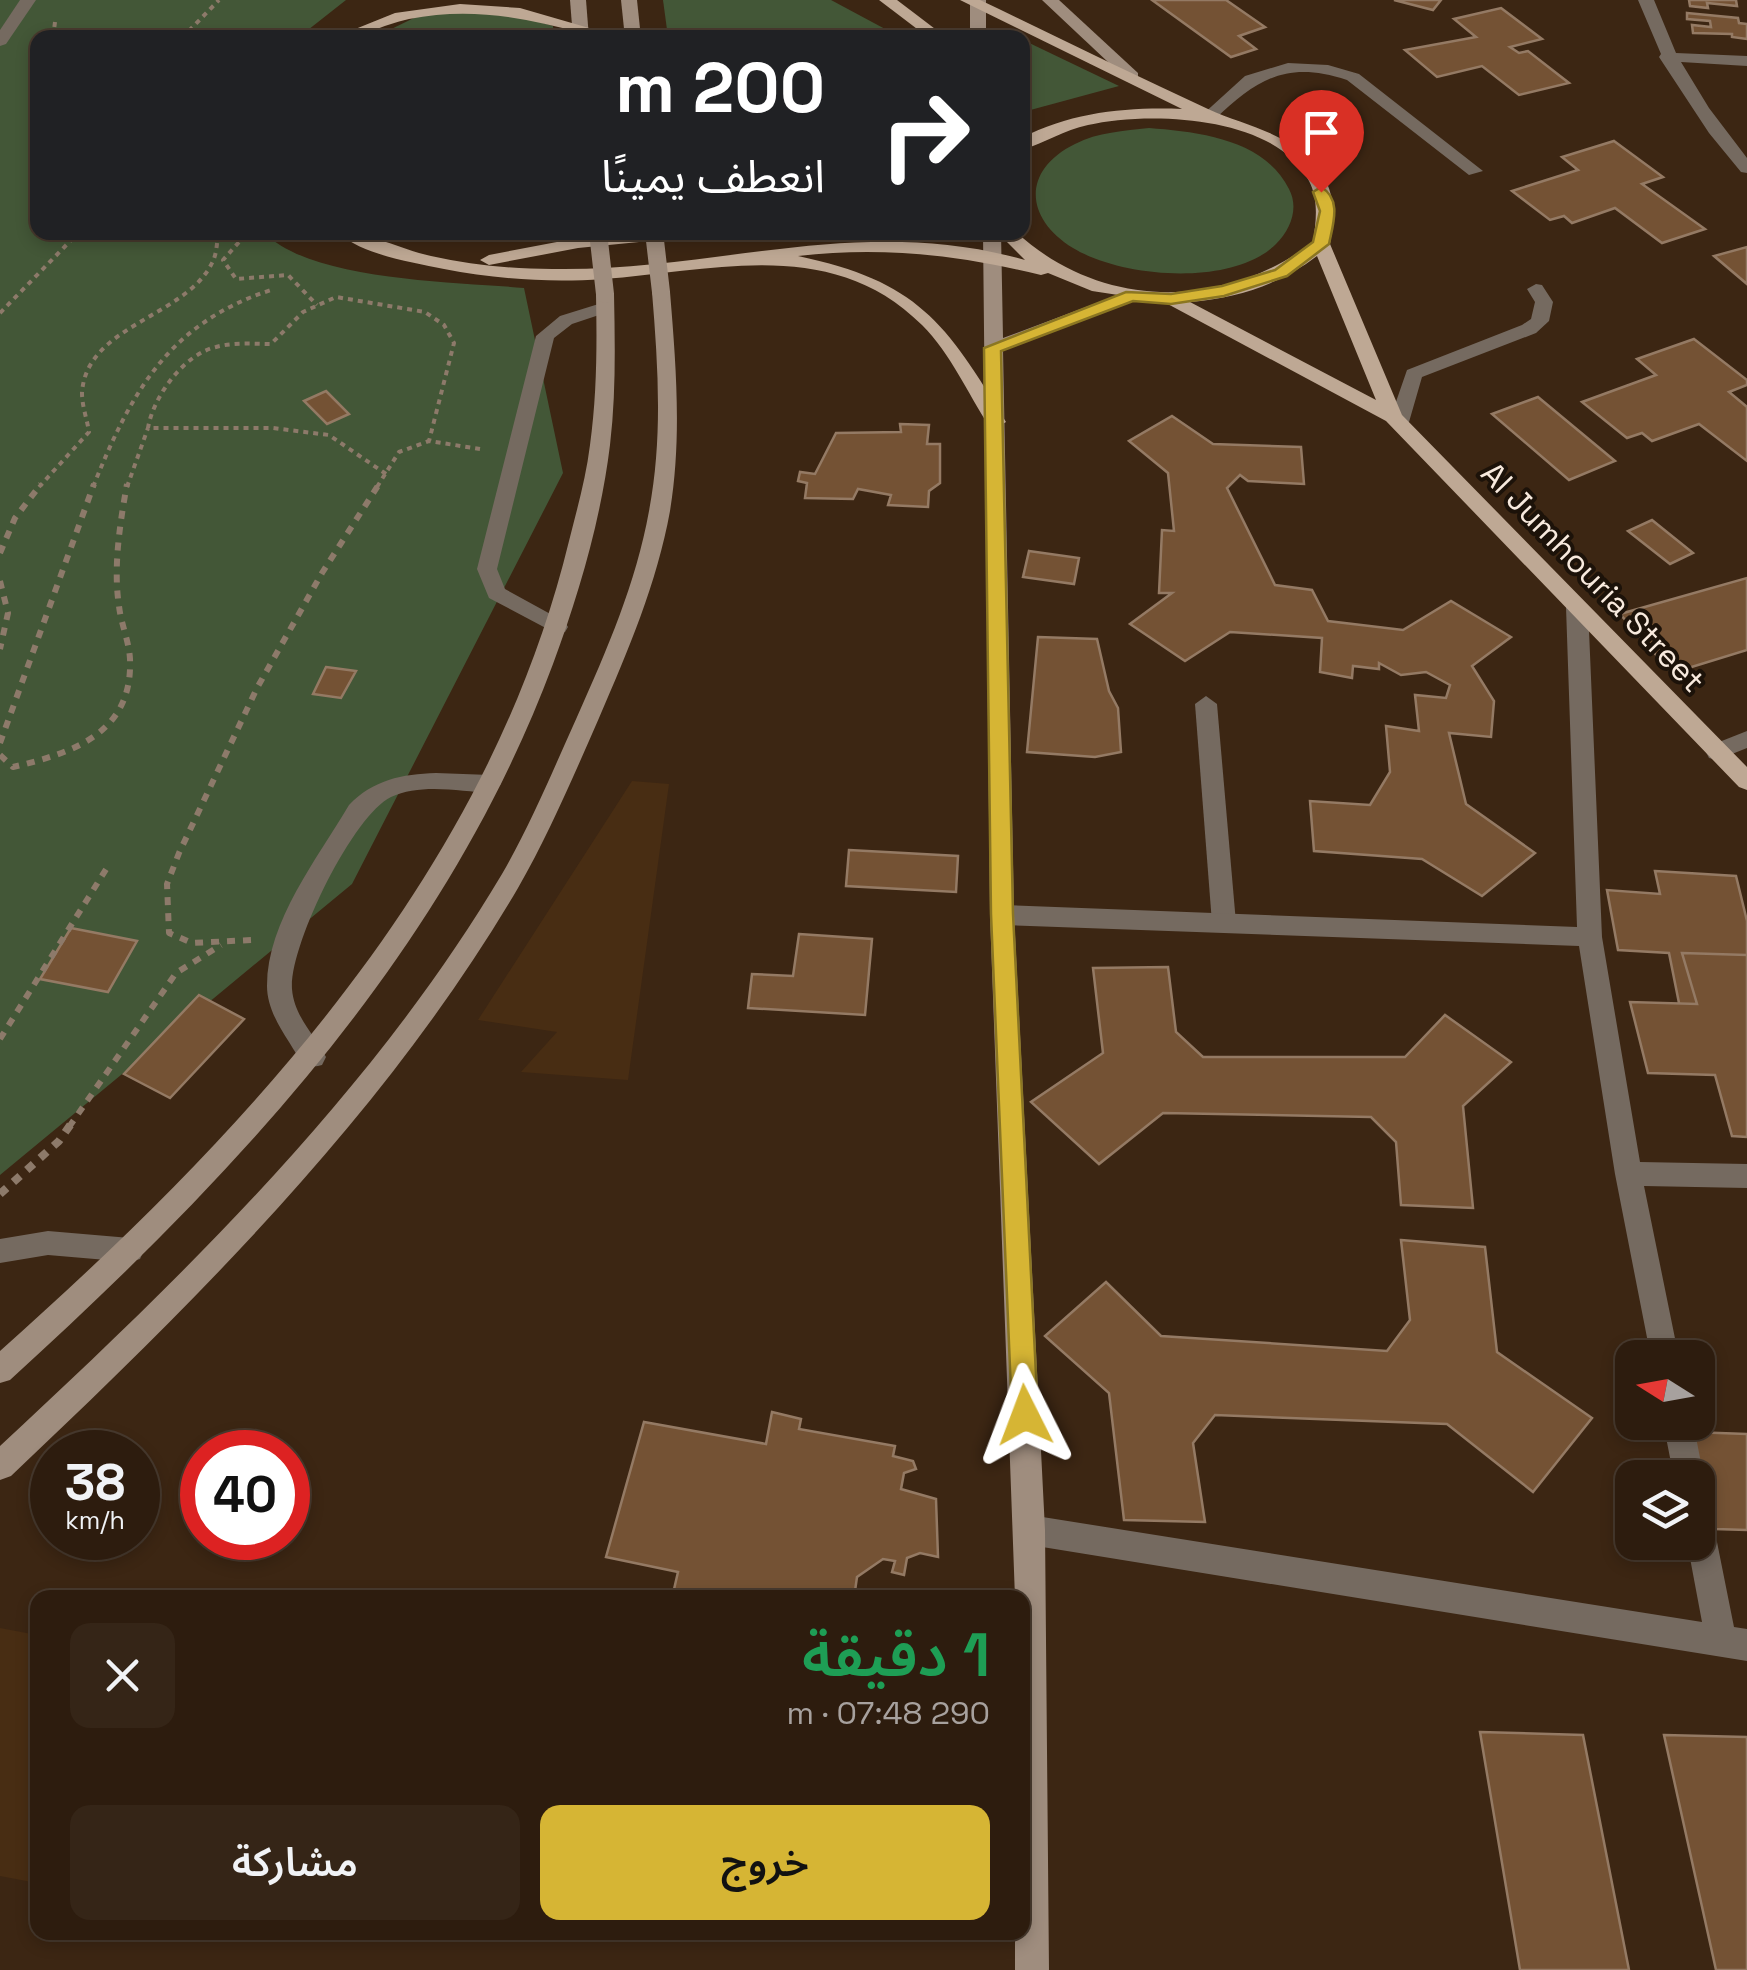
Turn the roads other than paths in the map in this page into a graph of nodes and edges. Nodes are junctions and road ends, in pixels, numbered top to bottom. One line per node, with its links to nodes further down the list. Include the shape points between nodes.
1 (28, 0): 16 (street)
2 (578, 0): 12 (main road)
3 (629, 0): 13 (main road)
4 (886, 0): 14 (main road)
5 (1050, 0): 19 (main road)
6 (1646, 0): 17 (street)
7 (975, 2): 15 (main road); 19 (main road)
8 (364, 10): 9 (main road)
9 (339, 30)
10 (360, 30): 11 (main road, via 460,1 522,4)
11 (575, 30)
12 (581, 30)
13 (632, 30)
14 (929, 30)
15 (977, 30)
16 (0, 40)
17 (1667, 57): 18 (street); 22 (street, via 1711,128)
18 (1747, 61)
19 (1132, 76): 20 (main road)
20 (1209, 116): 21 (main road, via 1117,114 1060,125); 23 (street, via 1253,78 1292,69 1337,71); 30 (main road, via 1260,131 1314,173 1328,211)
21 (1030, 140)
22 (1747, 168)
23 (1475, 170)
24 (372, 240): 33 (main road)
25 (599, 240): 38 (main road, bridge)
26 (609, 240): 33 (main road)
27 (655, 240): 59 (main road, bridge, via 667,382 664,481 642,582 557,788 500,898 426,1007 240,1234)
28 (992, 240): 31 (main road)
29 (1014, 240): 34 (main road)
30 (1321, 244): 37 (main road, via 1281,273); 40 (main road, Al Jumhouria Street)
31 (991, 254): 32 (main road, via 886,245); 34 (main road); 39 (main road)
32 (754, 257): 33 (main road, via 577,275); 41 (main road, via 831,269 888,290 919,312 952,350)
33 (455, 266)
34 (1070, 280): 36 (main road)
35 (1536, 289): 40 (street, via 1544,302 1540,321 1414,374)
36 (1132, 296): 37 (main road); 39 (main road)
37 (1171, 299): 40 (main road, Al Jumhouria Street)
38 (605, 300): 43 (main road, via 606,384 597,465); 43 (street, via 545,336 488,569 489,582 508,603)
39 (992, 348): 41 (main road)
40 (1396, 420): 42 (main road, Al Jumhouria Street)
41 (996, 422): 49 (main road)
42 (1578, 607): 46 (main road, Al Jumhouria Street); 51 (street)
43 (557, 627): 48 (main road)
44 (1206, 704): 50 (street)
45 (1747, 739): 46 (street)
46 (1716, 752): 47 (main road, Al Jumhouria Street)
47 (1747, 781)
48 (490, 784): 52 (main road, via 374,980); 52 (street, via 399,784 373,795 357,812 290,934 281,965 284,1010)
49 (1002, 914): 50 (street); 60 (main road)
50 (1224, 923): 51 (street)
51 (1590, 937): 53 (street)
52 (313, 1056): 55 (main road)
53 (1628, 1174): 54 (street); 57 (street)
54 (1747, 1176)
55 (130, 1250): 56 (street, via 48,1243); 58 (main road)
56 (0, 1251)
57 (1660, 1340)
58 (0, 1370)
59 (0, 1466)
60 (1030, 1530): 62 (street); 63 (main road)
61 (1709, 1560): 62 (street)
62 (1734, 1642)
63 (1032, 1970)

